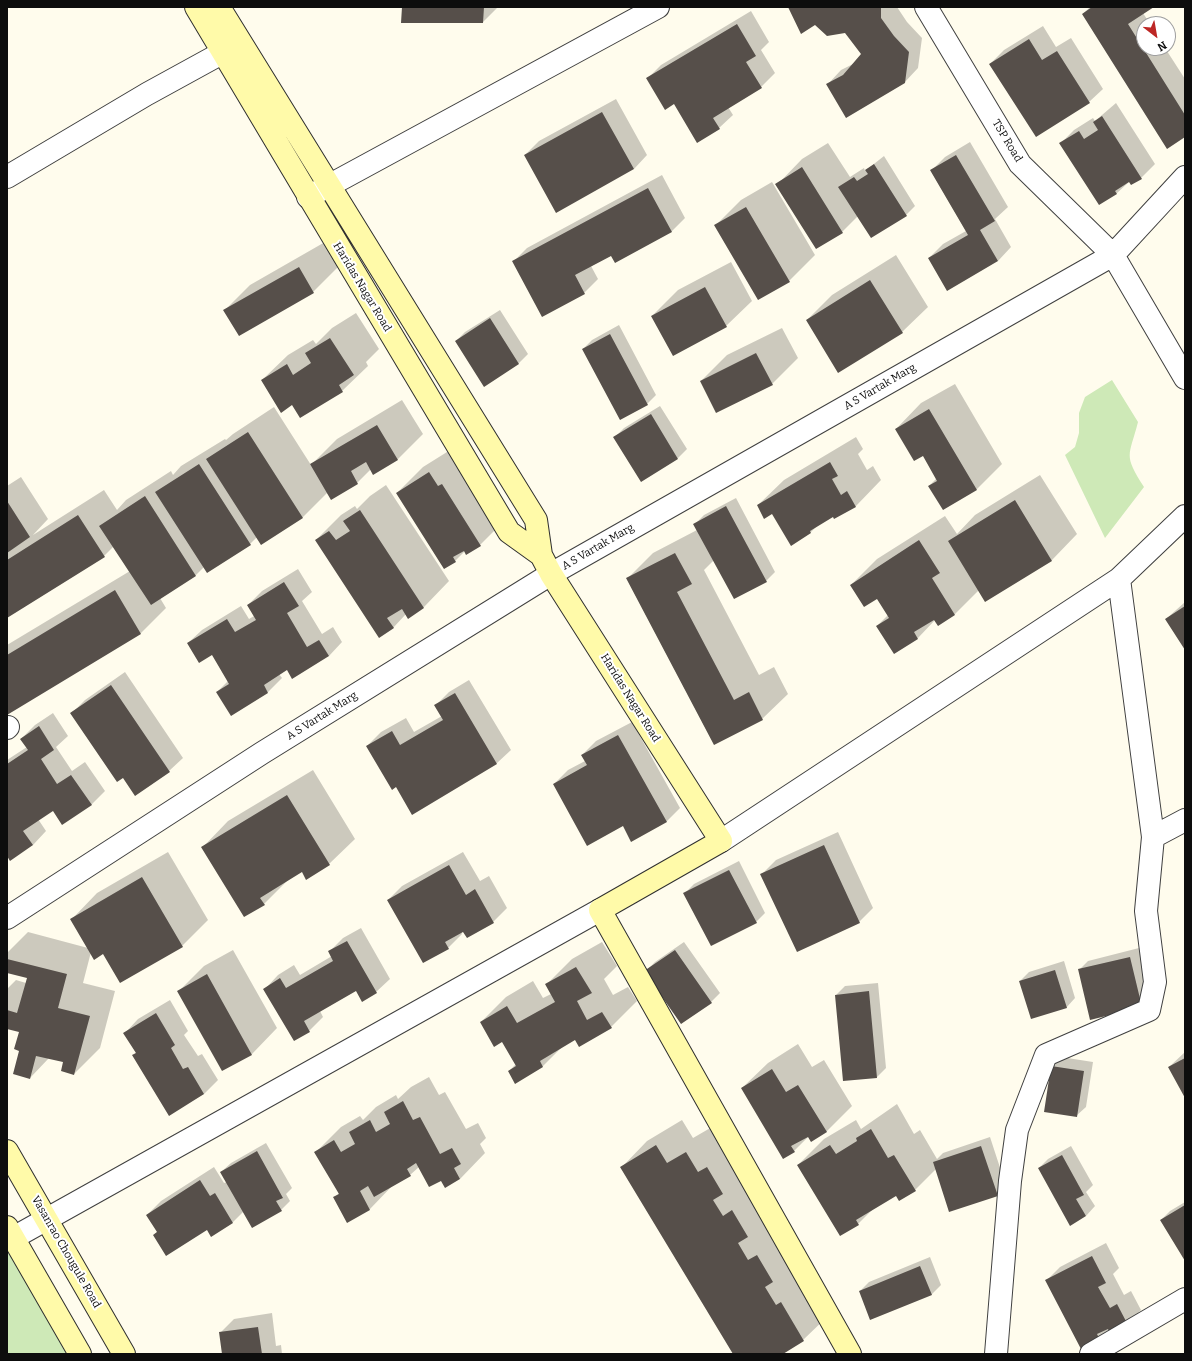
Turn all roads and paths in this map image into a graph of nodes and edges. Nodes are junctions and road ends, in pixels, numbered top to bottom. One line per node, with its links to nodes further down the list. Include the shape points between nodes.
1 (196, 7): 5 (street, Haridas Nagar Road)
2 (219, 7): 5 (street, Haridas Nagar Road)
3 (658, 7): 8 (street)
4 (926, 7): 10 (street, TSP Road, via 1020,164)
5 (232, 48): 7 (street, via 147,94); 8 (street, Haridas Nagar Road); 9 (street, Haridas Nagar Road)
6 (1185, 177): 10 (street, A S Vartak Marg)
7 (7, 178)
8 (329, 185): 9 (street); 13 (street, Haridas Nagar Road, via 536,520)
9 (308, 197): 13 (street, Haridas Nagar Road, via 509,532)
10 (1113, 255): 11 (street, TSP Road); 13 (street, A S Vartak Marg)
11 (1185, 378)
12 (1185, 516): 14 (street)
13 (546, 565): 17 (street, Haridas Nagar Road); 19 (street, A S Vartak Marg)
14 (1119, 579): 16 (street); 17 (street)
15 (1185, 820): 16 (street)
16 (1153, 837): 27 (street, via 1146,911 1155,982 1149,1010 1046,1055 1017,1130 1010,1181)
17 (721, 841): 18 (street)
18 (600, 910): 21 (street); 26 (street)
19 (7, 918)
20 (7, 1151): 21 (street, Vasanrao Chougule Road)
21 (47, 1219): 22 (street); 25 (street, Vasanrao Chougule Road)
22 (10, 1232): 24 (street)
23 (1185, 1299): 28 (street)
24 (80, 1354)
25 (124, 1354)
26 (850, 1354)
27 (996, 1354)
28 (1091, 1354)

